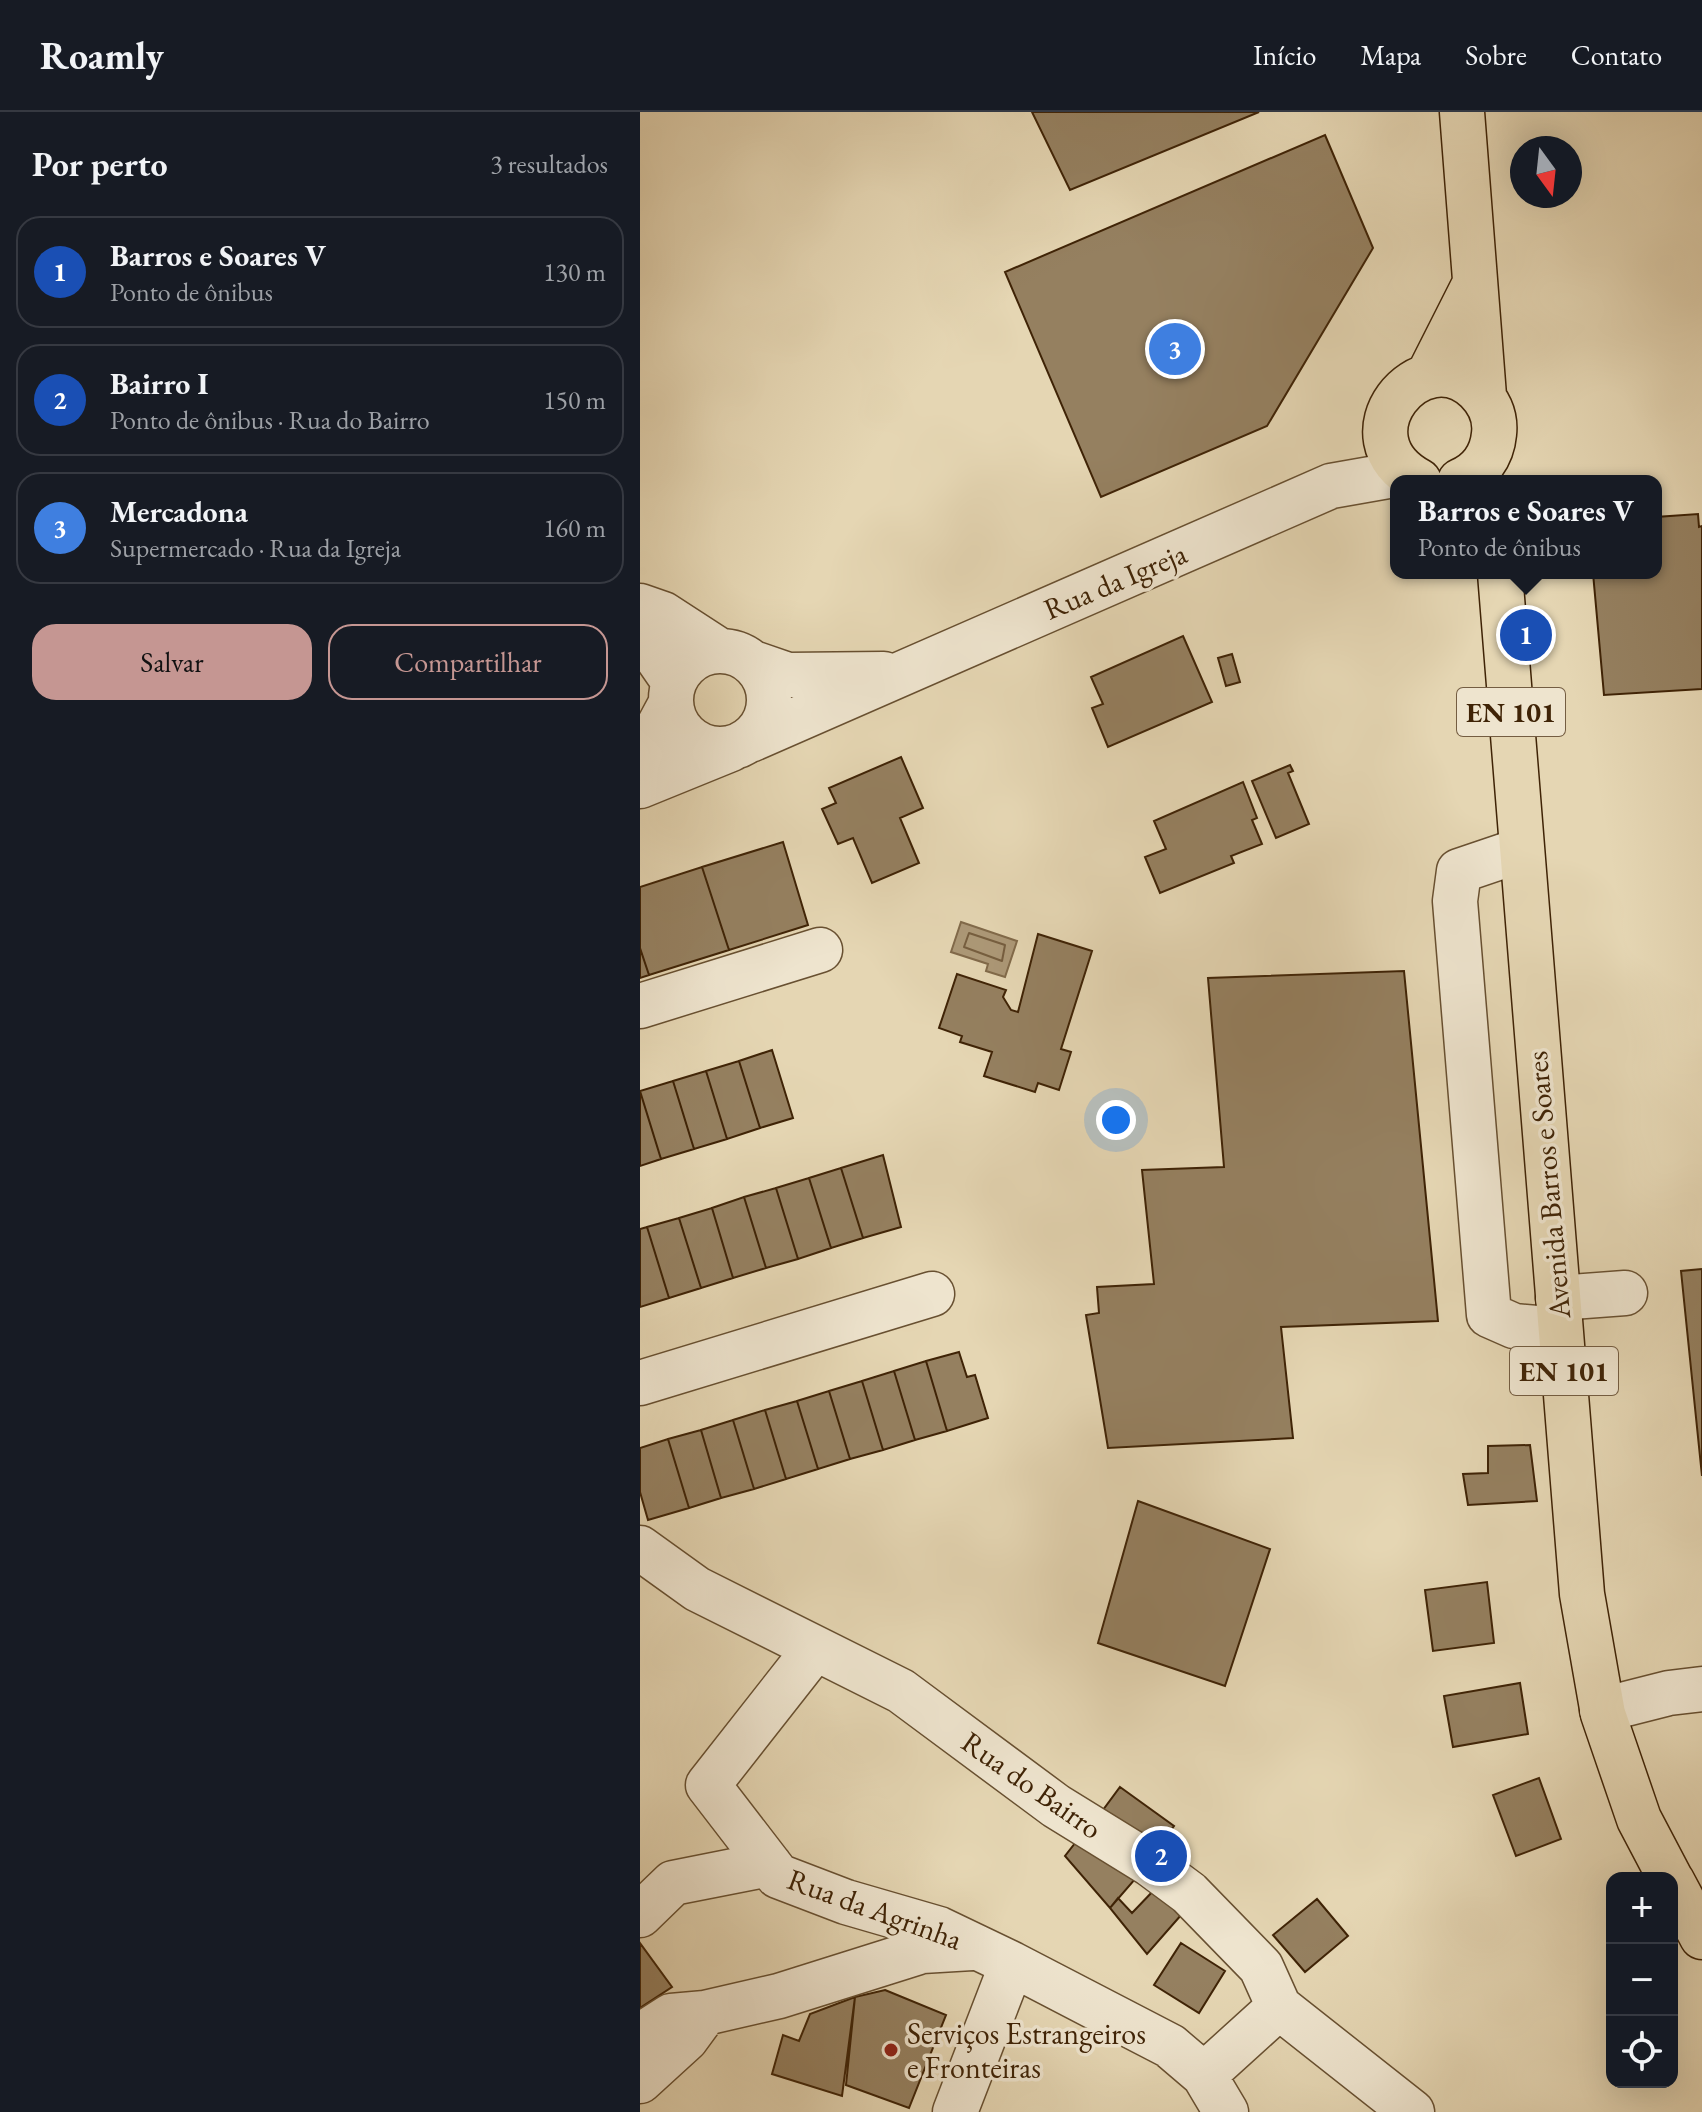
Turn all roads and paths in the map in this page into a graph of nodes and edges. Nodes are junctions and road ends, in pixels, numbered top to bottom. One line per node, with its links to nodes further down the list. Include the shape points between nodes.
1 (1462, 112): 2 (main road)
2 (1475, 283): 3 (main road); 4 (main road)
3 (1428, 376): 4 (main road, via 1459,378); 5 (main road, via 1399,393 1387,414)
4 (1484, 396): 6 (main road, via 1495,426)
5 (1403, 464): 11 (street, Rua da Igreja, via 1331,486)
6 (1479, 473)
7 (1500, 579): 16 (main road, Avenida Barros e Soares / EN 101)
8 (640, 606): 10 (street, Rua da Igreja)
9 (640, 633): 12 (street)
10 (736, 657): 11 (street, Rua da Igreja, via 788,675); 12 (street, via 701,655 685,666); 13 (street, via 764,677 769,693 762,727)
11 (898, 674): 13 (street, Rua da Igreja)
12 (672, 692): 13 (street, via 677,724 690,739 710,748); 14 (street)
13 (740, 744): 15 (street, Rua da Igreja)
14 (640, 761)
15 (640, 786)
16 (1521, 850): 21 (main road, Avenida Barros e Soares / EN 101); 21 (street, via 1459,871 1456,917 1489,1315 1514,1326)
17 (820, 950): 18 (street)
18 (640, 1006)
19 (1625, 1293): 21 (street)
20 (932, 1294): 22 (street)
21 (1559, 1314): 26 (main road, Avenida Barros e Soares / EN 101, via 1582,1594)
22 (640, 1383)
23 (640, 1548): 24 (street, Rua do Bairro, via 697,1589)
24 (814, 1650): 27 (street, Rua da Agrinha, via 708,1785); 33 (street, Rua do Bairro, via 901,1691 1056,1806 1189,1893 1261,1967)
25 (1702, 1689): 26 (street)
26 (1602, 1710): 28 (main road, Avenida Barros e Soares / EN 101, via 1639,1819)
27 (769, 1864): 30 (street, via 673,1883); 32 (street, Rua da Agrinha, via 778,1876 846,1902 939,1929)
28 (1667, 1872)
29 (1678, 1893): 31 (main road, Avenida Barros e Soares / EN 101)
30 (640, 1915)
31 (1702, 1937)
32 (999, 1967): 34 (street, via 922,1951); 36 (street, Rua da Agrinha, via 1170,2046); 38 (street)
33 (1279, 2007): 36 (street); 40 (street, Rua do Bairro)
34 (705, 2013): 35 (street, via 671,2016); 37 (street, via 686,2039)
35 (640, 2036)
36 (1204, 2075): 39 (street)
37 (640, 2081)
38 (955, 2112)
39 (1226, 2112)
40 (1412, 2112)

